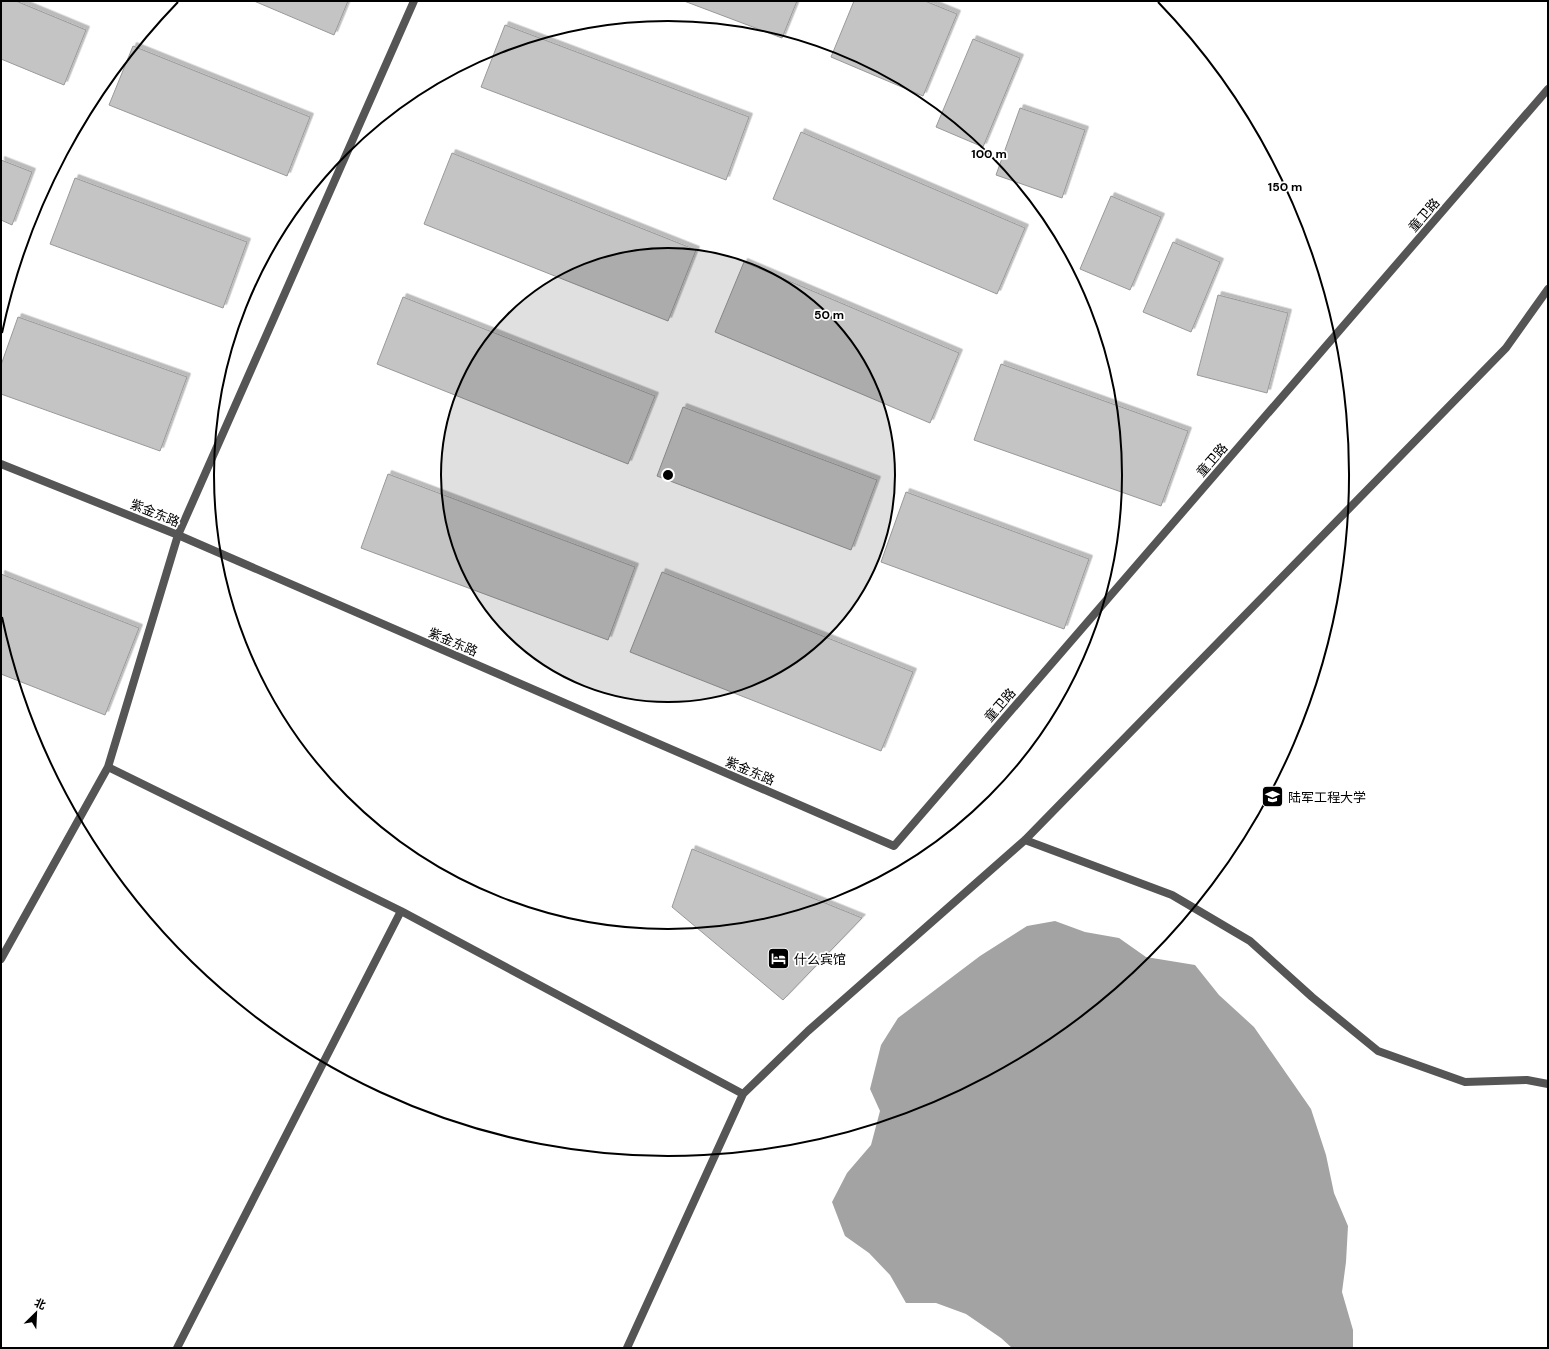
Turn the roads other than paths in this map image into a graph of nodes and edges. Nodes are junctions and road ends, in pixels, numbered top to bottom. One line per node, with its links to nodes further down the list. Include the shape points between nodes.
1 (414, 1): 5 (street)
2 (1548, 89): 8 (street, 童卫路)
3 (1548, 289): 7 (street, via 1506,348)
4 (1, 464): 5 (street, 紫金东路)
5 (178, 535): 6 (street); 8 (street, 紫金东路)
6 (108, 767): 9 (street); 10 (street)
7 (1024, 840): 11 (street, via 1172,895 1250,941 1312,997 1378,1051 1465,1082 1527,1080); 12 (street, via 808,1031)
8 (894, 846)
9 (401, 911): 12 (street); 13 (street)
10 (1, 959)
11 (1548, 1084)
12 (743, 1094): 14 (street)
13 (177, 1348)
14 (627, 1348)

